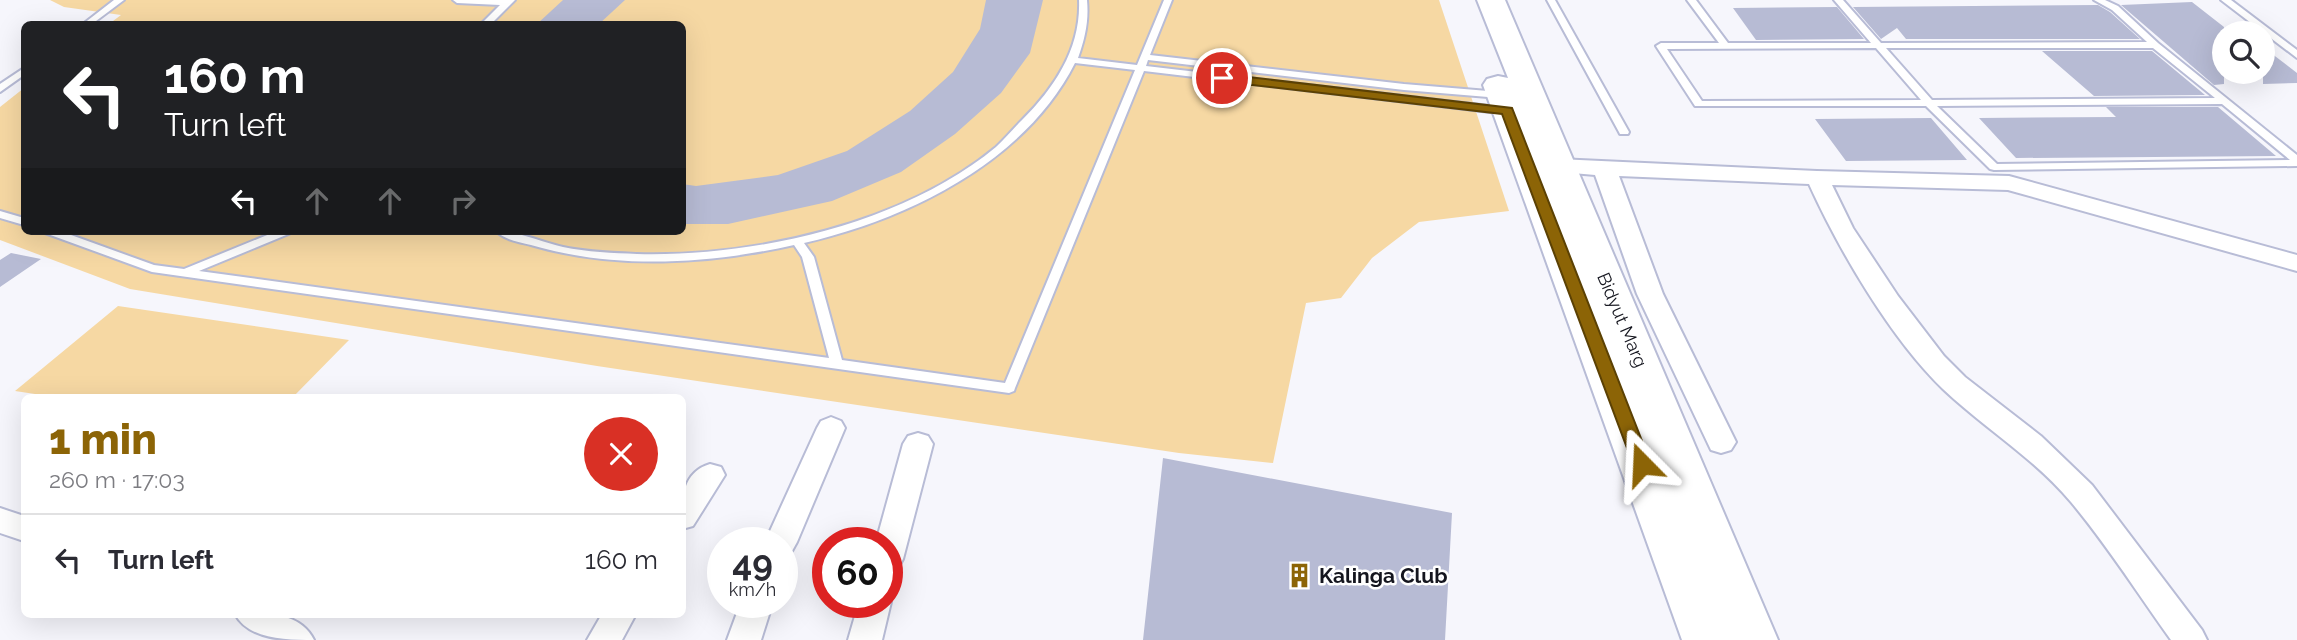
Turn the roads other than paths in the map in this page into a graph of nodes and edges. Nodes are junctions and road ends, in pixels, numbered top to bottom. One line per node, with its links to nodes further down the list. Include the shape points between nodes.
1 (120, 0): 13 (lane)
2 (457, 0): 12 (lane)
3 (1083, 0): 19 (lane)
4 (1168, 0): 20 (lane)
5 (1465, 0): 24 (main road, Bidyut Marg)
6 (1491, 0): 28 (main road, Bidyut Marg)
7 (1551, 0): 26 (lane)
8 (1691, 0): 15 (lane)
9 (1838, 0): 17 (lane)
10 (2098, 0): 16 (lane, via 2115,8)
11 (2225, 0): 18 (lane)
12 (509, 2): 14 (lane)
13 (91, 21)
14 (489, 21)
15 (1724, 45): 17 (lane); 25 (lane, via 1661,46 1699,104)
16 (2155, 45): 17 (lane); 23 (lane)
17 (1879, 46): 25 (lane)
18 (2297, 55)
19 (1073, 60): 20 (lane); 36 (lane, via 1024,129 974,168 903,207)
20 (1143, 62): 24 (lane); 24 (lane, via 1404,88); 39 (lane, via 1009,388)
21 (21, 73): 22 (lane)
22 (0, 89)
23 (2225, 101): 25 (lane); 27 (lane)
24 (1504, 103): 57 (main road, Bidyut Marg)
25 (1930, 104): 27 (lane, via 1994,167)
26 (1623, 132)
27 (2297, 162)
28 (1558, 166): 29 (street); 58 (main road, Bidyut Marg)
29 (1604, 167): 30 (street); 41 (street, via 1650,294)
30 (1816, 178): 37 (street, via 2009,183); 59 (street, via 1840,228 1934,363 2031,444 2081,493)
31 (0, 214): 32 (lane)
32 (21, 221)
33 (60, 235): 38 (lane, via 152,268)
34 (277, 235): 38 (lane)
35 (509, 235): 36 (lane, via 576,253 646,258 719,256)
36 (799, 243): 39 (lane, via 808,257)
37 (2297, 263)
38 (188, 271): 39 (lane)
39 (838, 364)
40 (831, 428): 46 (street)
41 (1721, 442)
42 (919, 444): 47 (street)
43 (710, 475): 44 (street)
44 (686, 511)
45 (0, 520): 48 (street)
46 (788, 527)
47 (896, 527)
48 (21, 528)
49 (258, 618): 53 (street)
50 (618, 618): 54 (street)
51 (752, 618): 55 (street)
52 (871, 618): 56 (street)
53 (297, 640)
54 (604, 640)
55 (744, 640)
56 (865, 640)
57 (1707, 640)
58 (1753, 640)
59 (2190, 640)

